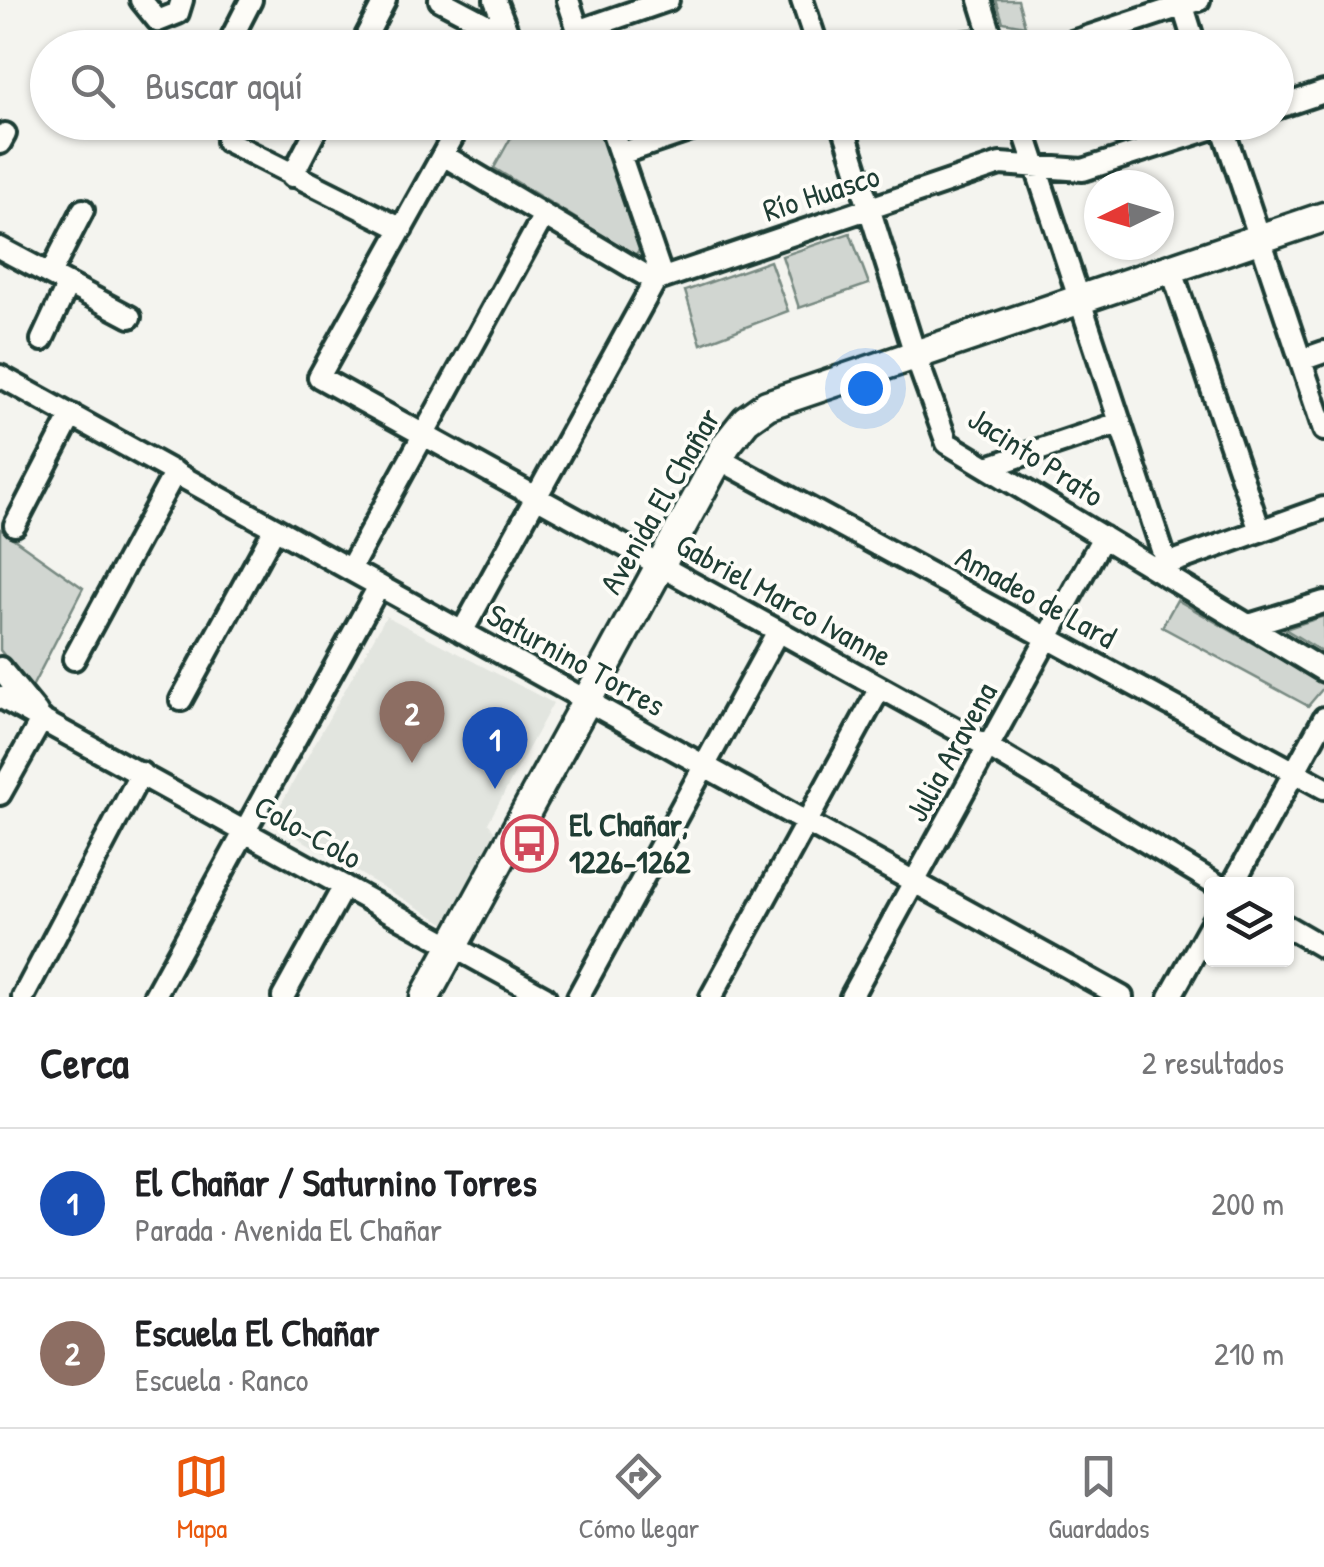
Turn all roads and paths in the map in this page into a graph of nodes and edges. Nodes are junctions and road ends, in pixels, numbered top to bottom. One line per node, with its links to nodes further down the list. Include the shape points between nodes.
1 (141, 0): 2 (street, via 158,20 178,13)
2 (182, 0)
3 (251, 0): 12 (street)
4 (385, 0): 13 (street)
5 (440, 0): 14 (street)
6 (495, 0): 15 (street)
7 (568, 0): 16 (street)
8 (668, 0): 17 (street)
9 (802, 0): 18 (street)
10 (980, 0): 19 (street)
11 (1187, 2): 20 (street); 21 (street)
12 (235, 30)
13 (369, 30)
14 (487, 30)
15 (503, 30)
16 (578, 30)
17 (603, 30)
18 (812, 30)
19 (990, 30)
20 (1106, 30)
21 (1192, 30)
22 (1324, 92): 23 (street)
23 (1294, 102)
24 (311, 140): 36 (street)
25 (451, 140): 34 (street)
26 (615, 140): 33 (street)
27 (662, 140): 33 (street)
28 (848, 140): 37 (street, Jacinto Prato)
29 (1027, 140): 35 (street)
30 (1176, 140): 35 (street, Río Huasco, via 1083,170)
31 (1230, 140): 42 (street)
32 (227, 141): 36 (street)
33 (620, 154): 46 (street)
34 (443, 155): 39 (street); 41 (street)
35 (1035, 164): 37 (street, Río Huasco, via 1000,164); 47 (street)
36 (292, 176): 41 (street)
37 (870, 208): 46 (street, Río Huasco); 51 (street, Jacinto Prato)
38 (83, 210): 45 (street)
39 (544, 215): 46 (street); 57 (street)
40 (1324, 217): 42 (street, Avenida El Chañar)
41 (402, 229): 57 (street, Gabriel Marco Ivanne, via 319,376)
42 (1260, 239): 44 (street, Avenida El Chañar); 52 (street)
43 (0, 248): 45 (street)
44 (1171, 268): 47 (street, Avenida El Chañar); 65 (street)
45 (59, 279): 48 (street); 49 (street)
46 (658, 279): 61 (street)
47 (1078, 300): 51 (street, Avenida El Chañar); 55 (street)
48 (130, 317)
49 (42, 340)
50 (1324, 352): 52 (street)
51 (916, 357): 58 (street, Avenida El Chañar, via 767,405 735,432); 59 (street, Jacinto Prato, via 947,443)
52 (1301, 360): 56 (street)
53 (0, 376): 54 (street, Saturnino Torres)
54 (72, 415): 60 (street, Saturnino Torres); 63 (street)
55 (1119, 423): 59 (street); 69 (street)
56 (1324, 430)
57 (424, 435): 61 (street, Gabriel Marco Ivanne); 68 (street)
58 (719, 459): 67 (street, Avenida El Chañar); 75 (street, Amadeo de Lard)
59 (988, 467): 66 (street, Jacinto Prato)
60 (175, 472): 64 (street, Saturnino Torres); 76 (street)
61 (536, 497): 67 (street, Gabriel Marco Ivanne); 74 (street)
62 (1324, 508): 65 (street)
63 (15, 525)
64 (275, 528): 68 (street, Saturnino Torres); 81 (street)
65 (1260, 531): 69 (street)
66 (1103, 537): 69 (street, Jacinto Prato); 75 (street, Julia Aravena)
67 (661, 566): 73 (street, Gabriel Marco Ivanne); 82 (street, Avenida El Chañar)
68 (350, 570): 70 (street, Saturnino Torres)
69 (1169, 570): 72 (street, Jacinto Prato)
70 (379, 586): 74 (street, Saturnino Torres); 92 (street)
71 (1324, 602): 72 (street)
72 (1249, 625): 78 (street, Jacinto Prato)
73 (778, 631): 79 (street, Gabriel Marco Ivanne); 86 (street)
74 (462, 632): 82 (street, Saturnino Torres)
75 (1048, 638): 85 (street, Julia Aravena); 87 (street, Amadeo de Lard)
76 (74, 659)
77 (0, 668): 84 (street, Colo-Colo)
78 (1324, 671)
79 (880, 688): 85 (street, Gabriel Marco Ivanne); 91 (street)
80 (0, 697): 84 (street, Colo-Colo)
81 (181, 700)
82 (587, 700): 86 (street, Saturnino Torres); 99 (street, Avenida El Chañar)
83 (1324, 718): 87 (street)
84 (42, 719): 88 (street, Colo-Colo); 90 (street)
85 (988, 747): 93 (street, Gabriel Marco Ivanne); 95 (street, Julia Aravena)
86 (705, 766): 91 (street, Saturnino Torres); 106 (street)
87 (1294, 771): 89 (street, Amadeo de Lard); 94 (street)
88 (141, 774): 92 (street, Colo-Colo); 101 (street)
89 (1324, 788)
90 (0, 794)
91 (807, 822): 95 (street, Saturnino Torres); 107 (street)
92 (245, 831): 96 (street, Colo-Colo); 102 (street)
93 (1204, 877)
94 (1236, 877)
95 (914, 882): 108 (street, Julia Aravena); 109 (street, Saturnino Torres)
96 (344, 886): 99 (street, Colo-Colo); 103 (street)
97 (1294, 931): 100 (street)
98 (1204, 936): 110 (street)
99 (452, 946): 104 (street, Avenida El Chañar); 105 (street, Colo-Colo)
100 (1324, 948)
101 (23, 997)
102 (154, 997)
103 (283, 997)
104 (425, 997)
105 (545, 997)
106 (578, 997)
107 (711, 997)
108 (851, 997)
109 (1122, 997)
110 (1170, 997)

